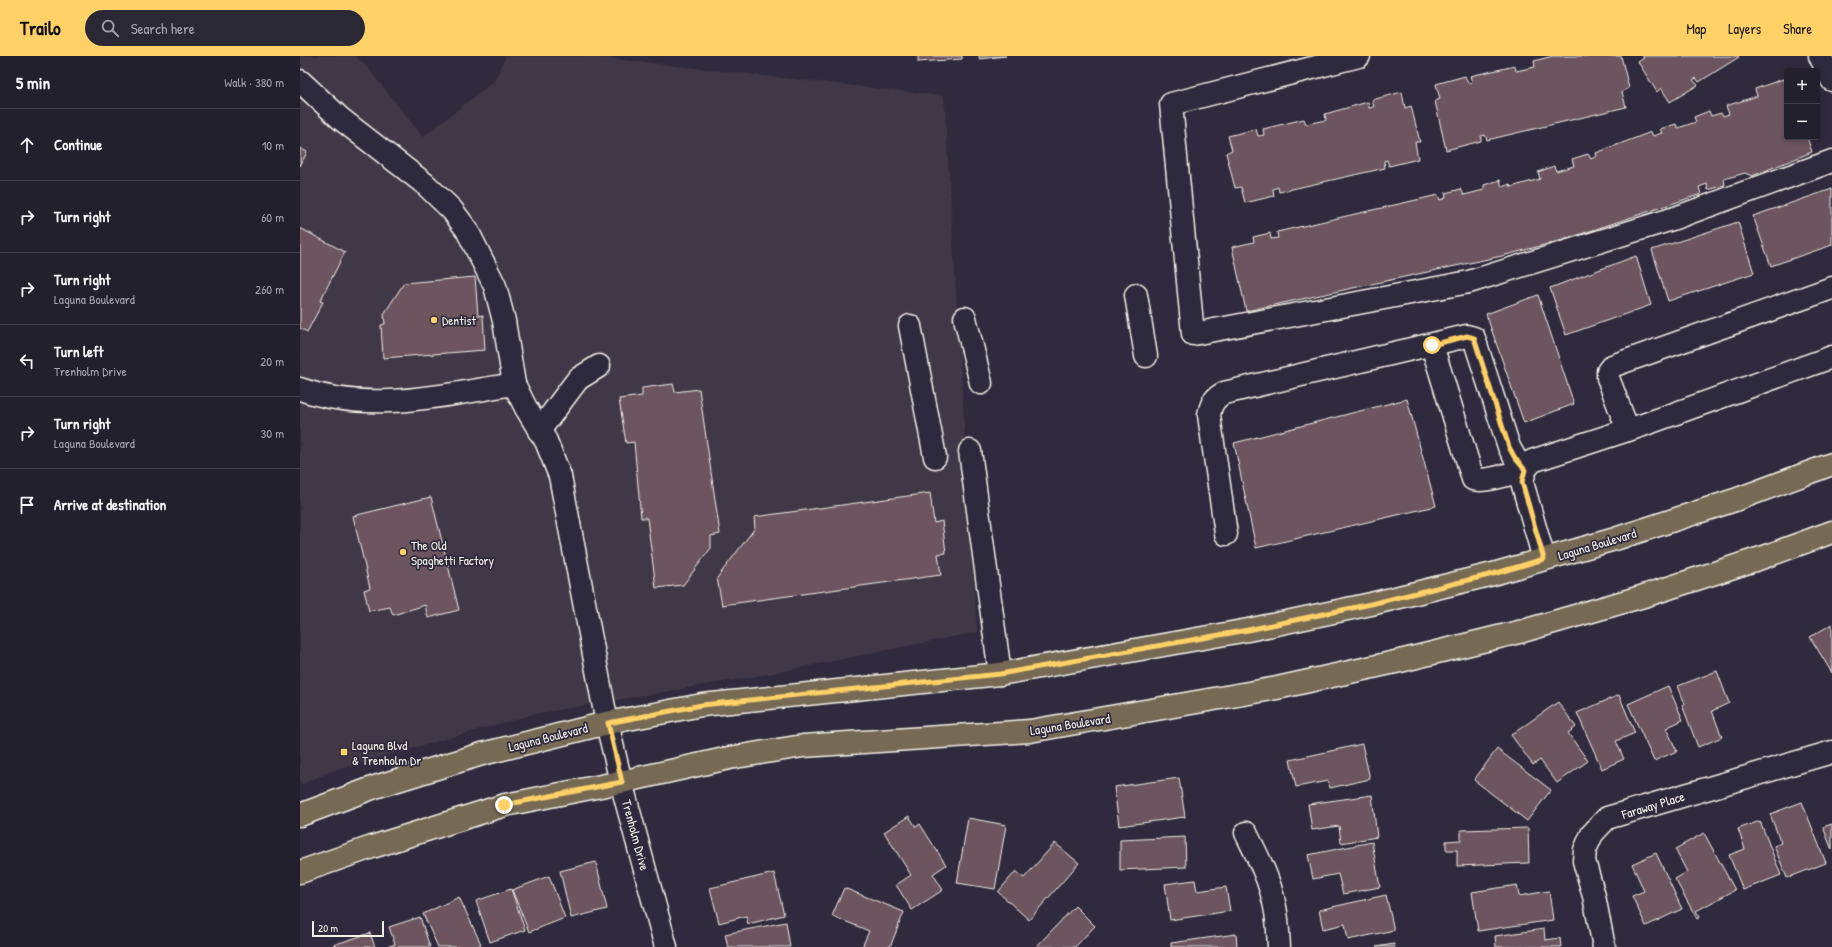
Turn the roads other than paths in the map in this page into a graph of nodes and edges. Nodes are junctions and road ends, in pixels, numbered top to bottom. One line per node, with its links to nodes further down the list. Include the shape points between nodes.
1 (1359, 56): 5 (street, via 1171,104 1193,334 1469,282 1672,219)
2 (1820, 56): 3 (street)
3 (1832, 80)
4 (300, 81): 15 (street, Trenholm Drive, via 341,120 425,184 452,210 467,230 495,286 504,321)
5 (1832, 161)
6 (1832, 288): 17 (street, via 1612,366 1608,371 1608,378)
7 (1136, 295): 11 (street)
8 (966, 318): 14 (street)
9 (910, 326): 20 (street)
10 (1432, 345): 22 (street, via 1467,336 1474,338 1509,447); 22 (street, via 1473,479 1478,481); 24 (street, via 1224,393 1217,397 1213,401 1209,415)
11 (1146, 356)
12 (1832, 357): 17 (street)
13 (599, 366): 18 (street, via 578,379)
14 (981, 383)
15 (514, 384): 16 (street, via 380,403 340,400); 18 (street, Trenholm Drive)
16 (300, 389)
17 (1628, 430): 22 (street, via 1532,461)
18 (540, 431): 27 (street, Trenholm Drive, via 560,476)
19 (970, 451): 26 (street)
20 (935, 457)
21 (1832, 464): 25 (main road, Laguna Boulevard, via 1735,500)
22 (1525, 470): 25 (street, via 1522,482)
23 (1832, 532): 29 (main road, Laguna Boulevard, via 1644,596 1523,631 1277,688 1030,731 803,746 729,758)
24 (1226, 534)
25 (1544, 559): 26 (main road, Laguna Boulevard, via 1371,604 1255,629)
26 (1000, 674): 27 (main road, Laguna Boulevard, via 702,705)
27 (608, 723): 29 (street, Trenholm Drive); 30 (main road, Laguna Boulevard, via 482,754 375,787)
28 (1832, 752): 35 (street, Faraway Place, via 1608,818 1592,834 1585,850 1584,861)
29 (622, 782): 32 (main road, Laguna Boulevard, via 504,805 372,846); 33 (street, Trenholm Drive)
30 (300, 815)
31 (1246, 832): 34 (street, via 1269,882 1276,908)
32 (300, 872)
33 (666, 947)
34 (1279, 947)
35 (1604, 947)

